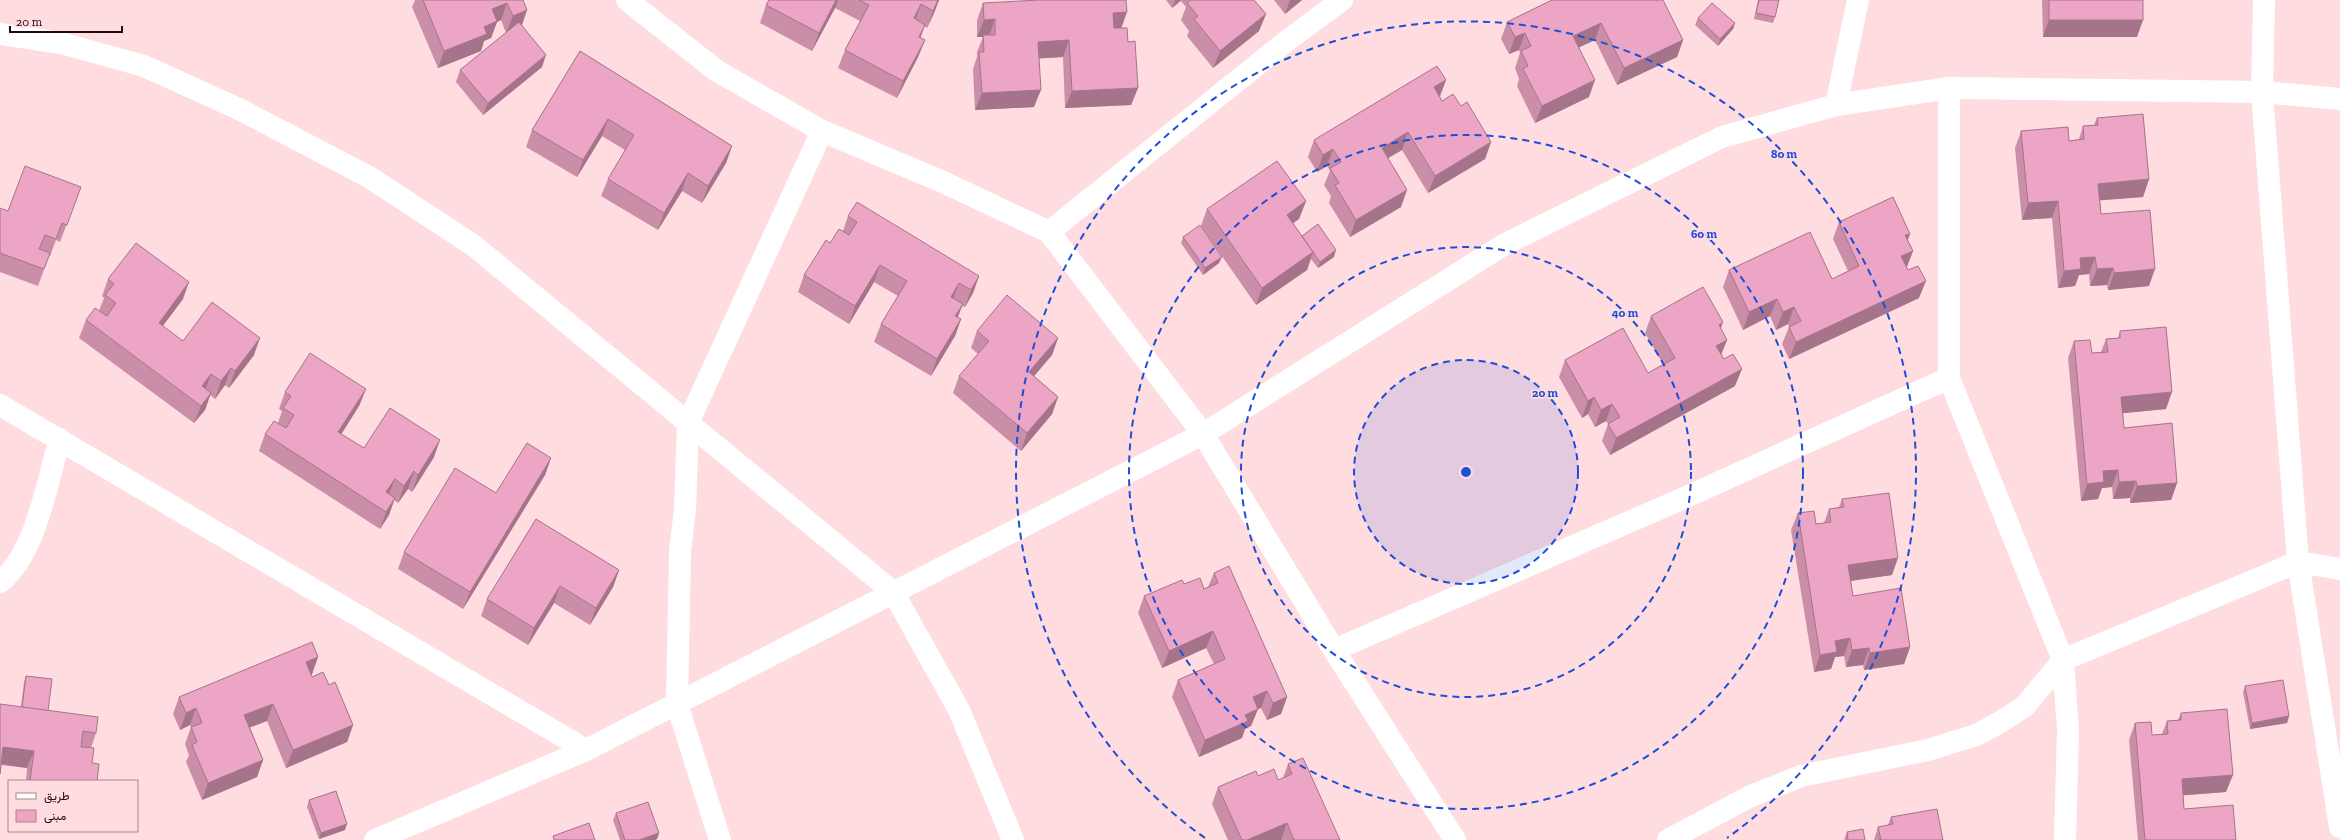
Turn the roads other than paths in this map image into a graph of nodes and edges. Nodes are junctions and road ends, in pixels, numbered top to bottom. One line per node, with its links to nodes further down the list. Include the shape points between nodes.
1 (627, 0): 10 (street, via 717,71)
2 (1342, 0): 11 (street, via 1288,40)
3 (1858, 0): 9 (street)
4 (2264, 0): 7 (street)
5 (0, 34): 14 (street, via 61,43 144,66 241,110 369,177 473,245)
6 (1949, 88): 7 (street); 9 (street); 12 (street)
7 (2262, 92): 8 (street); 17 (street)
8 (2340, 99)
9 (1836, 105): 15 (street, via 1722,136 1505,244)
10 (822, 131): 11 (street, via 941,181); 14 (street)
11 (1049, 232): 15 (street)
12 (1949, 378): 21 (street, via 1675,502); 22 (street)
13 (0, 405): 16 (street)
14 (688, 423): 20 (street); 23 (street, via 685,508 680,552)
15 (1204, 434): 20 (street); 21 (street)
16 (60, 439): 19 (street, via 29,544); 24 (street, via 268,565)
17 (2298, 562): 18 (street); 22 (street); 25 (street)
18 (2340, 569)
19 (0, 582)
20 (893, 592): 23 (street); 28 (street, via 959,710)
21 (1334, 650): 29 (street)
22 (2063, 660): 30 (street, via 2025,706 1976,735 1928,750 1801,776 1749,797); 31 (street, via 2068,730)
23 (677, 704): 24 (street); 27 (street)
24 (586, 750): 26 (street)
25 (2340, 827)
26 (375, 840)
27 (720, 840)
28 (1014, 840)
29 (1455, 840)
30 (1668, 840)
31 (2065, 840)

